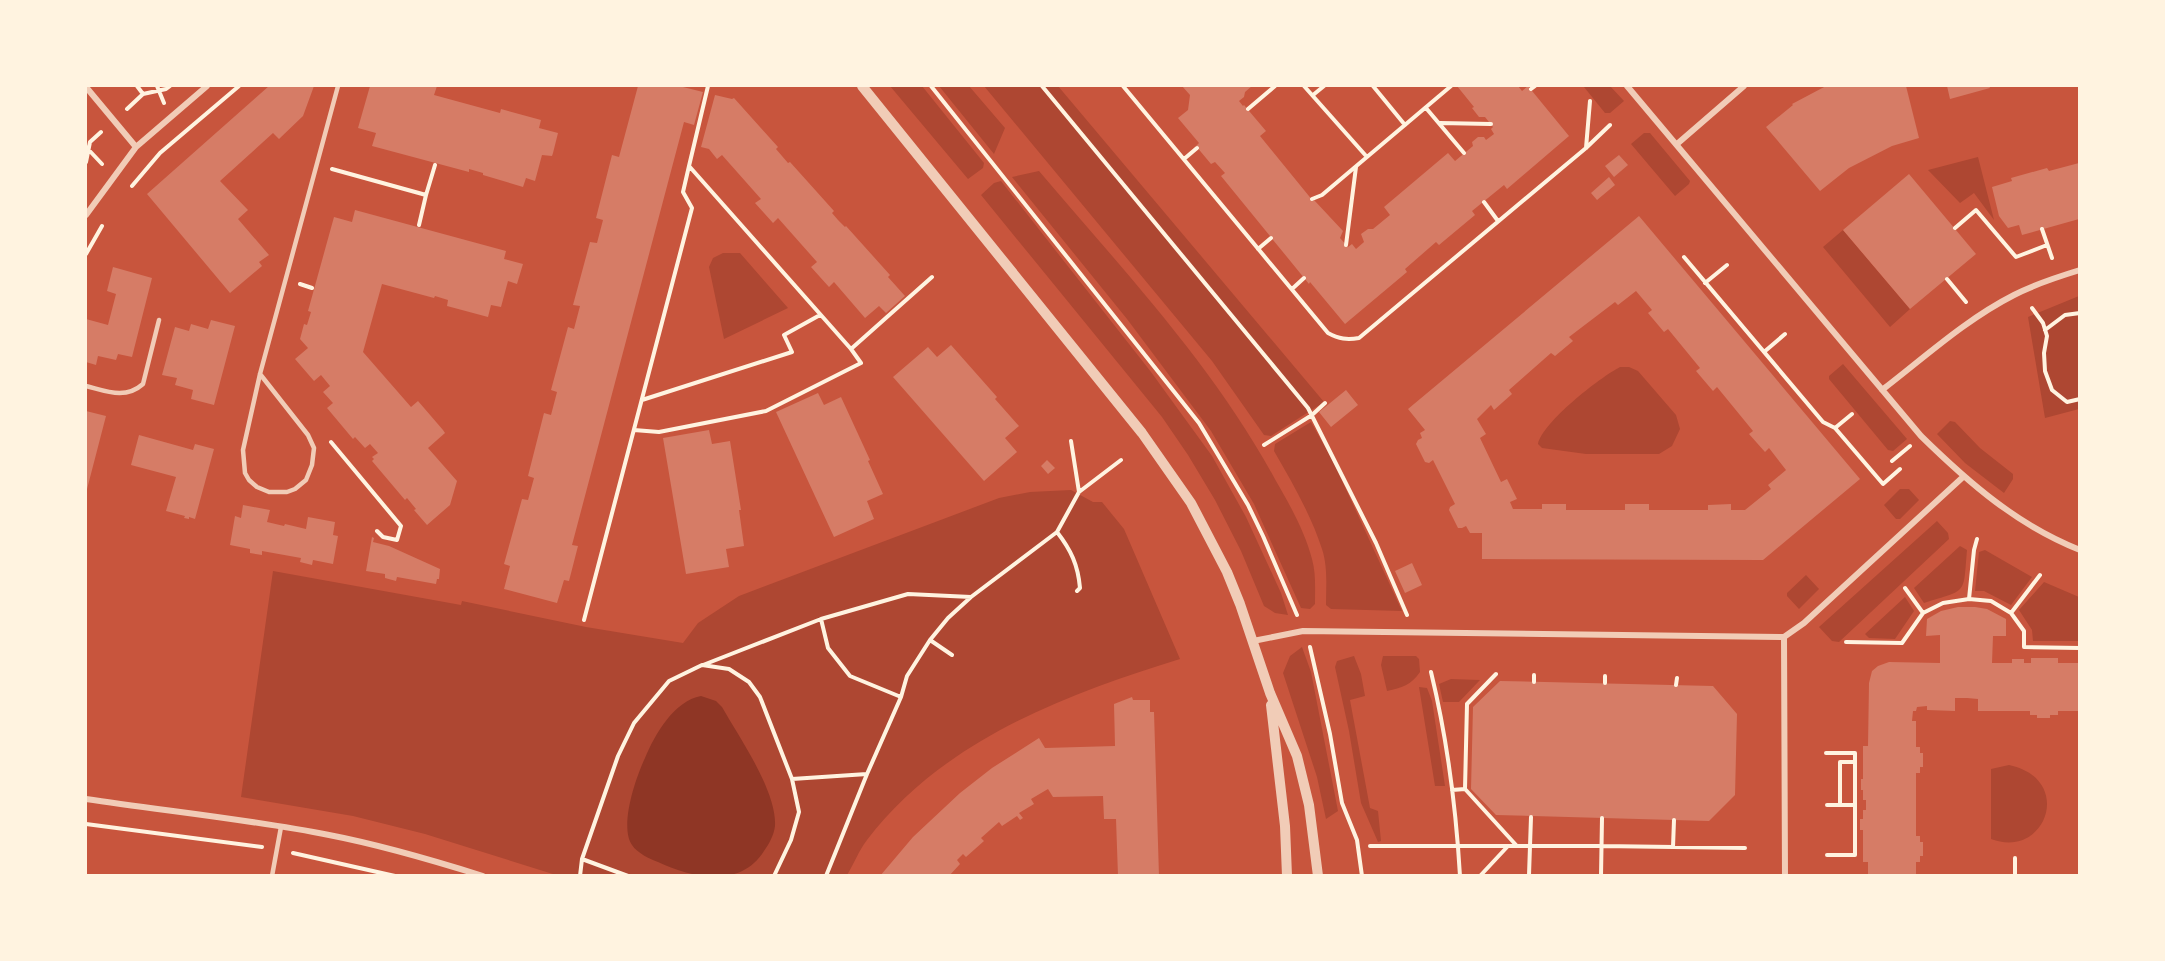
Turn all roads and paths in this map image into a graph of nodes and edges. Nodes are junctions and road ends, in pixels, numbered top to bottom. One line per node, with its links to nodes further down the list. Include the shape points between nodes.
1 (137, 86): 20 (path)
2 (170, 86): 19 (path)
3 (207, 86): 33 (street)
4 (239, 86): 46 (path, via 160,153)
5 (338, 86): 81 (lane)
6 (708, 86): 42 (path)
7 (862, 86): 117 (street, via 1149,442 1207,530)
8 (931, 86): 112 (path, via 1199,423 1248,505)
9 (1042, 86): 88 (path)
10 (1124, 86): 39 (path)
11 (1275, 86): 26 (path)
12 (1304, 86): 21 (path)
13 (1324, 86): 21 (path)
14 (1373, 86): 29 (path)
15 (1451, 86): 24 (path)
16 (1628, 86): 32 (street)
17 (1744, 86): 32 (street)
18 (86, 87): 33 (street)
19 (158, 88): 20 (path); 23 (path)
20 (143, 94): 25 (path)
21 (1312, 95): 38 (path)
22 (1590, 101): 35 (path)
23 (163, 102)
24 (1426, 108): 27 (path); 29 (path)
25 (127, 109)
26 (1248, 109)
27 (1439, 123): 28 (path); 37 (path)
28 (1491, 124)
29 (1406, 125): 38 (path)
30 (1610, 125): 35 (path)
31 (107, 127): 36 (path)
32 (1677, 144): 83 (street)
33 (136, 147): 50 (street)
34 (1197, 148): 39 (path)
35 (1586, 148): 52 (path)
36 (87, 149): 40 (path); 44 (path)
37 (1464, 153)
38 (1367, 157): 43 (path)
39 (1184, 159): 59 (path)
40 (86, 162)
41 (435, 165): 47 (path)
42 (689, 166): 75 (path); 85 (path, via 683,192 692,208)
43 (1356, 166): 48 (path); 57 (path)
44 (105, 167)
45 (328, 168): 47 (path)
46 (130, 189)
47 (426, 195): 53 (path)
48 (1312, 200)
49 (1484, 202): 52 (path)
50 (86, 215)
51 (106, 220): 60 (path)
52 (1498, 221): 71 (path, via 1359,338 1348,340 1328,333)
53 (419, 225)
54 (1955, 228): 58 (path, via 1976,210 2016,257)
55 (2042, 229): 58 (path)
56 (1270, 238): 59 (path)
57 (1346, 245)
58 (2047, 245): 62 (path)
59 (1258, 249): 71 (path)
60 (86, 254)
61 (1684, 257): 69 (path)
62 (2052, 258)
63 (1727, 265): 69 (path)
64 (2079, 270): 83 (street, via 2047,280 1989,310 1950,335)
65 (932, 277): 79 (path)
66 (1304, 278): 71 (path)
67 (1947, 279): 72 (path)
68 (296, 283): 70 (path)
69 (1706, 283): 80 (path)
70 (312, 288)
71 (1292, 289)
72 (1966, 302)
73 (2032, 308): 77 (path)
74 (2079, 313): 77 (path, via 2065,315)
75 (820, 315): 79 (path); 85 (path, via 784,335 792,352)
76 (159, 320): 82 (lane, via 143,384 121,394)
77 (2045, 330): 84 (path, via 2045,371 2052,390 2067,402)
78 (1785, 334): 80 (path)
79 (851, 349): 90 (path, via 861,363 766,411 658,432)
80 (1764, 352): 89 (path, via 1823,422)
81 (260, 374): 81 (lane, via 243,450 245,473 257,487 276,494 295,489 306,480 314,448)
82 (86, 386)
83 (1882, 390): 98 (street)
84 (2079, 399)
85 (642, 400): 90 (path)
86 (1325, 404): 88 (path)
87 (1852, 414): 89 (path)
88 (1312, 415): 93 (path); 111 (path)
89 (1835, 428): 97 (path, via 1883,484)
90 (634, 430): 114 (path)
91 (326, 436): 100 (path, via 401,526 398,540 383,537)
92 (1071, 441): 99 (path)
93 (1264, 445)
94 (1911, 445): 96 (path)
95 (1121, 460): 99 (path)
96 (1892, 461)
97 (1899, 469)
98 (1963, 477): 103 (street, via 2033,528); 115 (street)
99 (1079, 492): 101 (path)
100 (377, 531)
101 (1057, 532): 106 (path, via 1079,570); 107 (path)
102 (1977, 539): 108 (path)
103 (2079, 549)
104 (2040, 575): 110 (path)
105 (1905, 588): 109 (path)
106 (1077, 591)
107 (971, 597): 113 (path, via 908,594); 116 (path)
108 (1969, 599): 109 (path, via 1943,603); 110 (path, via 1991,601)
109 (1923, 613): 118 (path, via 1902,643)
110 (2011, 613): 120 (path, via 2025,631 2025,647)
111 (1407, 615)
112 (1297, 616)
113 (821, 619): 122 (path); 132 (path, via 828,648 850,676)
114 (584, 620)
115 (1784, 637): 117 (street, via 1303,631); 174 (street)
116 (930, 640): 121 (path); 132 (path, via 907,676)
117 (1253, 641): 131 (street)
118 (1846, 642)
119 (1309, 644): 170 (path, via 1342,803 1357,840)
120 (2079, 648)
121 (952, 655)
122 (702, 665): 136 (path, via 729,669 749,682 760,696); 159 (path, via 669,681 634,723 618,756)
123 (1431, 672): 138 (path)
124 (1496, 674): 137 (path, via 1467,704)
125 (1534, 675): 128 (path)
126 (1605, 676): 129 (path)
127 (1677, 678): 130 (path)
128 (1534, 682)
129 (1605, 683)
130 (1676, 685)
131 (1270, 693): 168 (street); 169 (street, via 1297,756 1309,805)
132 (901, 696): 135 (path)
133 (1826, 753): 134 (path, via 1855,753)
134 (1855, 762): 141 (path, via 1840,762); 142 (path)
135 (867, 774): 136 (path); 167 (path)
136 (792, 779): 166 (path, via 799,813)
137 (1465, 789): 138 (path); 151 (path)
138 (1452, 790): 148 (path)
139 (86, 799): 147 (street)
140 (1827, 805): 141 (path)
141 (1840, 805): 142 (path)
142 (1855, 805): 157 (path, via 1855,855)
143 (1531, 817): 152 (path)
144 (1602, 818): 153 (path)
145 (1674, 820): 154 (path)
146 (86, 824): 156 (path)
147 (281, 827): 156 (lane); 163 (street, via 404,851)
148 (1458, 845): 149 (path); 150 (path); 171 (path)
149 (1371, 846)
150 (1508, 846): 151 (path); 172 (path)
151 (1516, 846): 152 (path)
152 (1530, 846): 153 (path); 160 (path)
153 (1602, 846): 154 (path); 173 (path)
154 (1673, 847): 155 (path)
155 (1744, 848)
156 (277, 850): 161 (lane); 162 (path)
157 (1827, 855)
158 (2015, 858): 175 (path)
159 (582, 859): 164 (path); 165 (path)
160 (1529, 875)
161 (272, 876)
162 (395, 876)
163 (483, 876)
164 (580, 876)
165 (628, 876)
166 (774, 876)
167 (826, 876)
168 (1287, 876)
169 (1318, 876)
170 (1362, 876)
171 (1460, 876)
172 (1480, 876)
173 (1601, 876)
174 (1785, 876)
175 (2015, 876)

